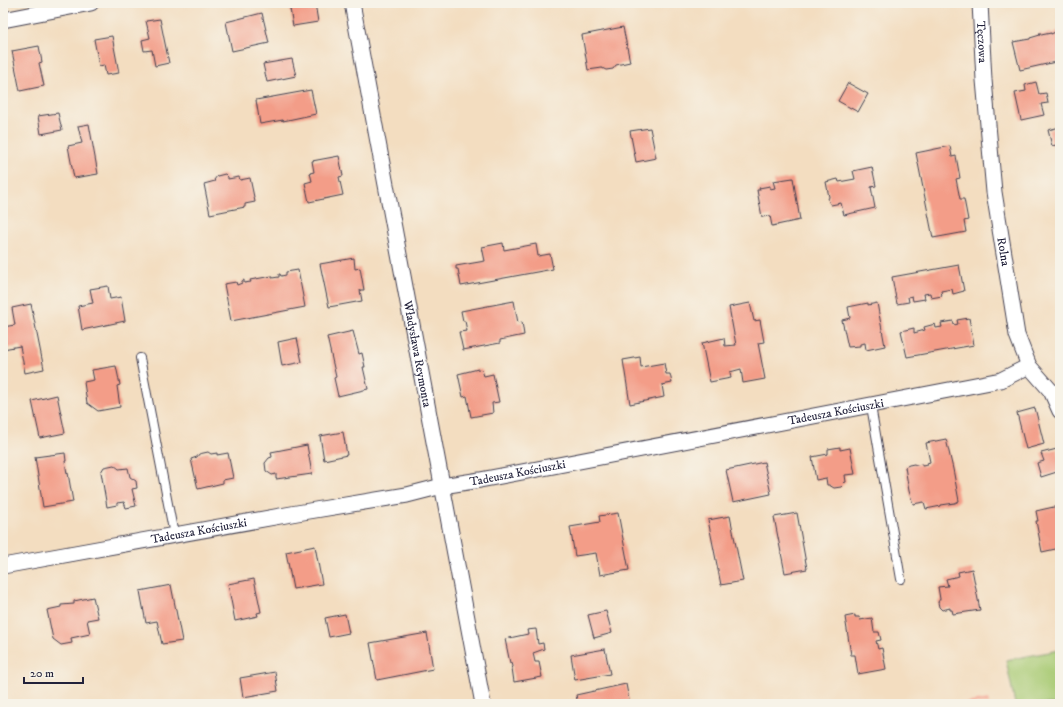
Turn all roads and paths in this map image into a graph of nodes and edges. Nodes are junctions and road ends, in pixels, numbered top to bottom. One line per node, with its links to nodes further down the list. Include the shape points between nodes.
1 (91, 3): 4 (street)
2 (352, 3): 10 (street, Władysława Reymonta)
3 (980, 3): 5 (street, Tęczowa)
4 (3, 20)
5 (984, 80): 7 (street, Rolna, via 994,192 1017,335)
6 (140, 358): 11 (lane)
7 (1029, 366): 8 (street, Tadeusza Kościuszki, via 1001,380); 9 (street, Rolna, via 1051,391)
8 (871, 406): 10 (street, Tadeusza Kościuszki); 13 (lane)
9 (1060, 411)
10 (442, 486): 11 (street, Tadeusza Kościuszki, via 407,495); 14 (street, Władysława Reymonta)
11 (174, 535): 12 (street, Tadeusza Kościuszki)
12 (3, 566)
13 (901, 579)
14 (483, 704)

